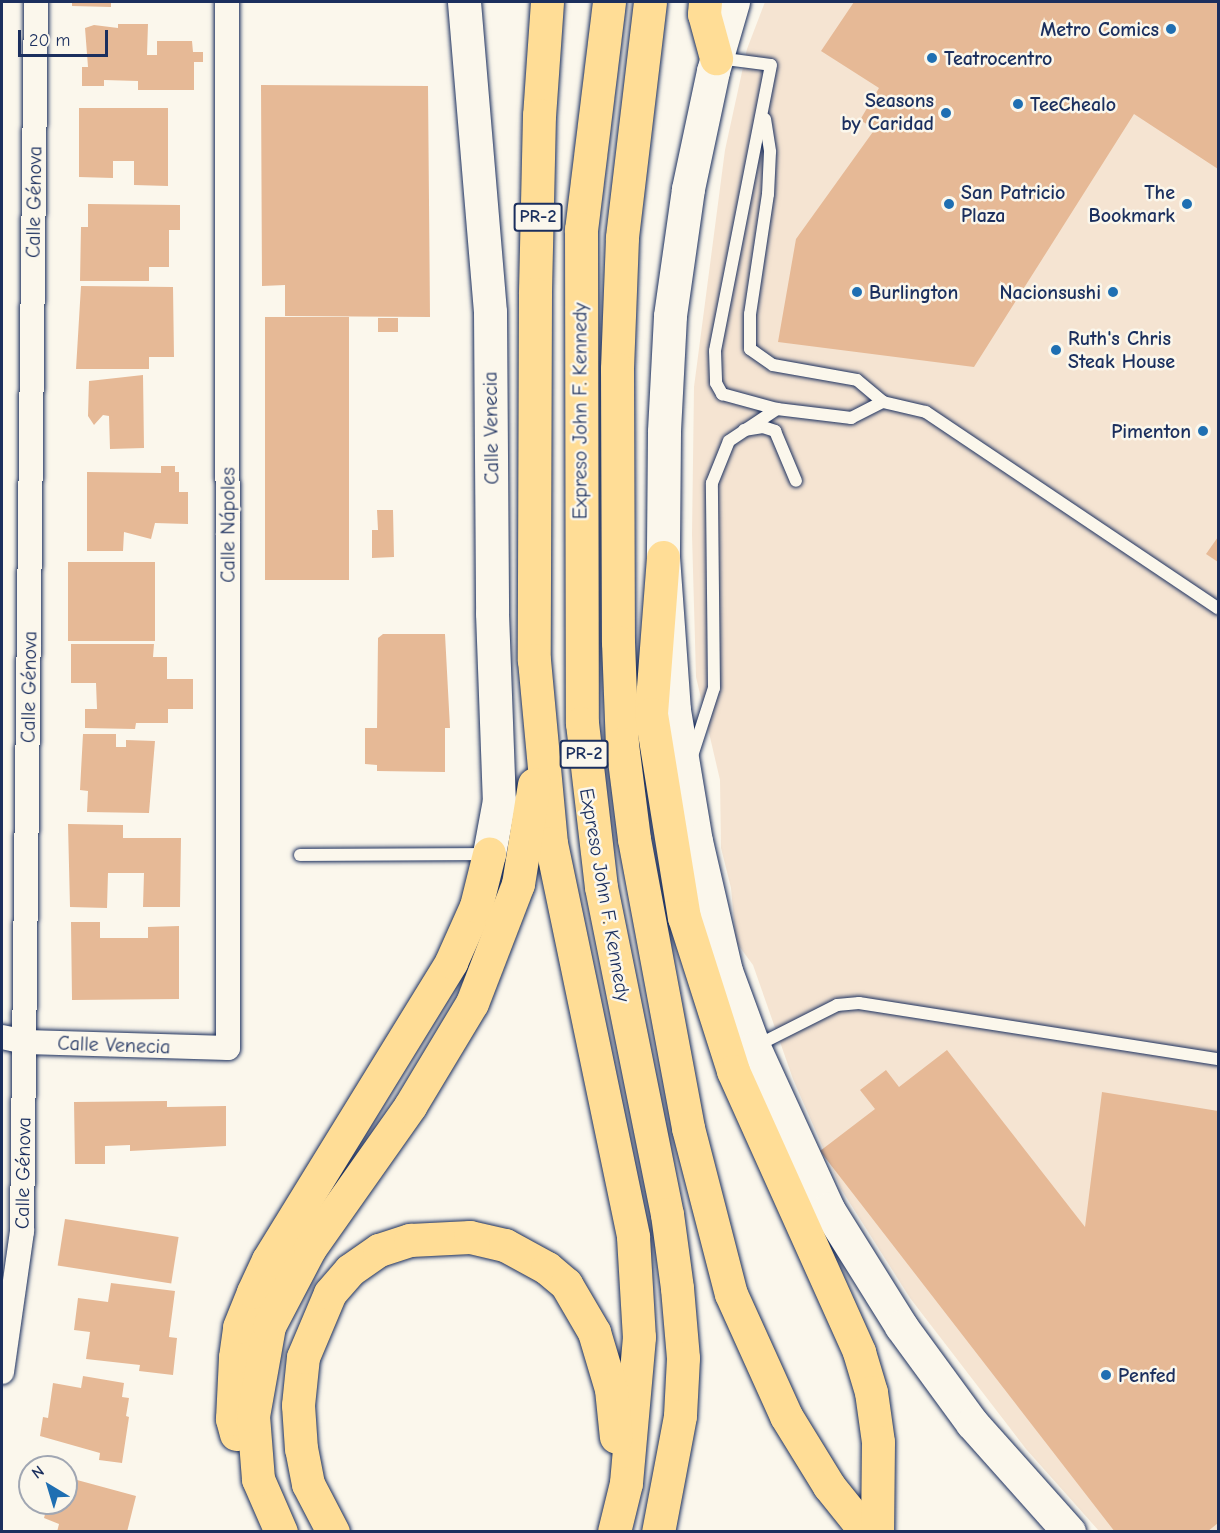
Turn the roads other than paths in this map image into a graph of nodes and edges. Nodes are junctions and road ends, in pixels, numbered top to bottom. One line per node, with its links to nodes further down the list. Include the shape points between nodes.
1 (36, 2): 22 (street, Calle Génova)
2 (228, 2): 24 (street, Calle Nápoles)
3 (464, 2): 19 (street, Calle Venecia, via 490,312 492,613 499,800)
4 (547, 2): 17 (highway, Expreso John F. Kennedy / PR-2, via 539,115 533,433 534,660)
5 (609, 2): 32 (highway, Expreso John F. Kennedy / PR-2, via 581,229 582,723 601,887 667,1214 677,1288 682,1358 680,1416)
6 (650, 2): 33 (highway, via 622,238 617,369 618,642 622,744 634,839 688,1128 731,1294 786,1416 829,1486)
7 (705, 2): 9 (highway, via 704,14)
8 (733, 2): 9 (street)
9 (716, 58): 10 (lane, via 771,64); 15 (street, via 688,189 670,316)
10 (764, 112): 11 (lane, via 770,152 768,194 750,314 750,350 773,365 857,380); 12 (lane, via 729,268 715,370 722,394)
11 (883, 402): 12 (lane, via 850,418); 16 (lane, via 926,412)
12 (777, 409): 13 (lane)
13 (740, 430): 14 (lane, via 764,427 775,431); 18 (lane, via 723,450 712,483 714,688)
14 (796, 481)
15 (663, 556): 18 (street, via 674,710); 34 (highway, via 651,714 684,917 733,1071 843,1313 871,1392 878,1442)
16 (1218, 608)
17 (542, 744): 27 (highway, via 518,885 472,1003 410,1106 310,1248 269,1326 253,1416); 28 (highway, Expreso John F. Kennedy / PR-2, via 551,843 633,1237 639,1337)
18 (685, 777): 23 (street, via 726,971)
19 (489, 854): 20 (lane); 27 (highway, via 476,906 451,963 268,1260 239,1327 232,1419 237,1441)
20 (300, 855)
21 (2, 1036): 22 (street, Calle Venecia)
22 (26, 1042): 24 (street, Calle Venecia); 26 (street, Calle Génova, via 22,1231)
23 (754, 1047): 25 (lane, via 837,1005 859,1003); 35 (street, via 828,1209 863,1269 972,1423)
24 (228, 1048)
25 (1218, 1059)
26 (2, 1372)
27 (257, 1472): 29 (highway)
28 (626, 1483): 30 (highway, via 605,1360 580,1303 566,1284 528,1256 505,1245 470,1237 410,1240 380,1250 350,1270 330,1293 303,1357 298,1405 301,1449 308,1484); 31 (highway, Expreso John F. Kennedy / PR-2)
29 (281, 1532)
30 (333, 1532)
31 (614, 1532)
32 (658, 1532)
33 (866, 1532)
34 (877, 1532)
35 (1069, 1532)

